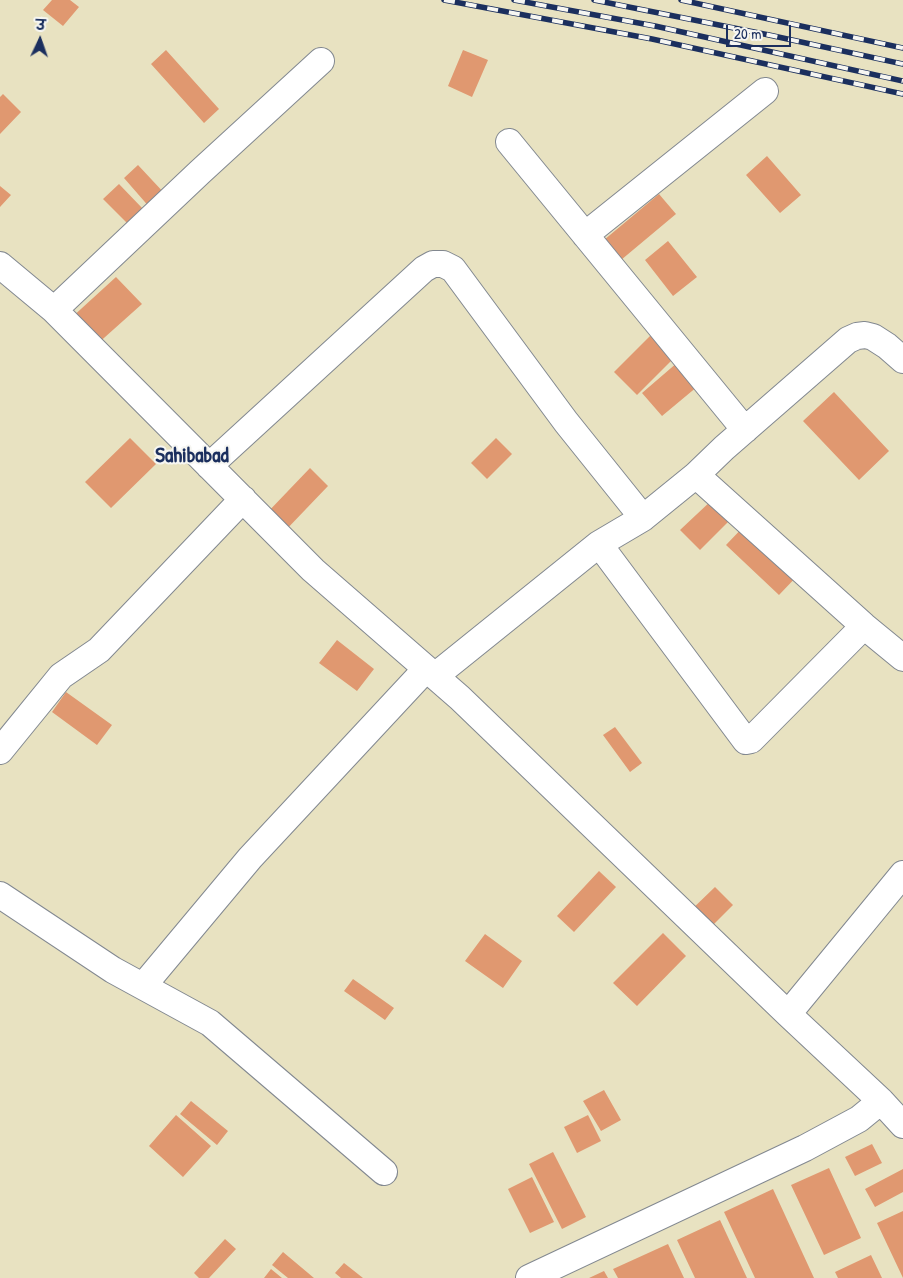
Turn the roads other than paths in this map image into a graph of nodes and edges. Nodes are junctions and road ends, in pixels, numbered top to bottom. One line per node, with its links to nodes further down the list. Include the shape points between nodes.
1 (321, 61): 6 (street)
2 (765, 91): 4 (street)
3 (509, 142): 4 (street)
4 (585, 234): 8 (street)
5 (0, 265): 6 (street)
6 (54, 310): 9 (street)
7 (903, 360): 8 (street, via 873,337 857,336 848,340)
8 (745, 430): 10 (street)
9 (210, 466): 11 (street); 12 (street, via 424,269 443,264 453,269)
10 (696, 476): 12 (street); 14 (street)
11 (243, 499): 16 (street, via 314,570); 17 (street, via 99,650 61,676)
12 (642, 518): 13 (street)
13 (600, 544): 14 (street, via 746,741 751,740); 16 (street)
14 (864, 626): 15 (street)
15 (903, 658)
16 (431, 673): 20 (street, via 250,858); 21 (street)
17 (0, 751)
18 (903, 874): 21 (street)
19 (0, 895): 20 (street, via 112,970)
20 (143, 986): 24 (street, via 210,1023)
21 (788, 1014): 22 (street)
22 (881, 1102): 23 (street); 25 (street, via 805,1148)
23 (903, 1126)
24 (384, 1172)
25 (529, 1278)

